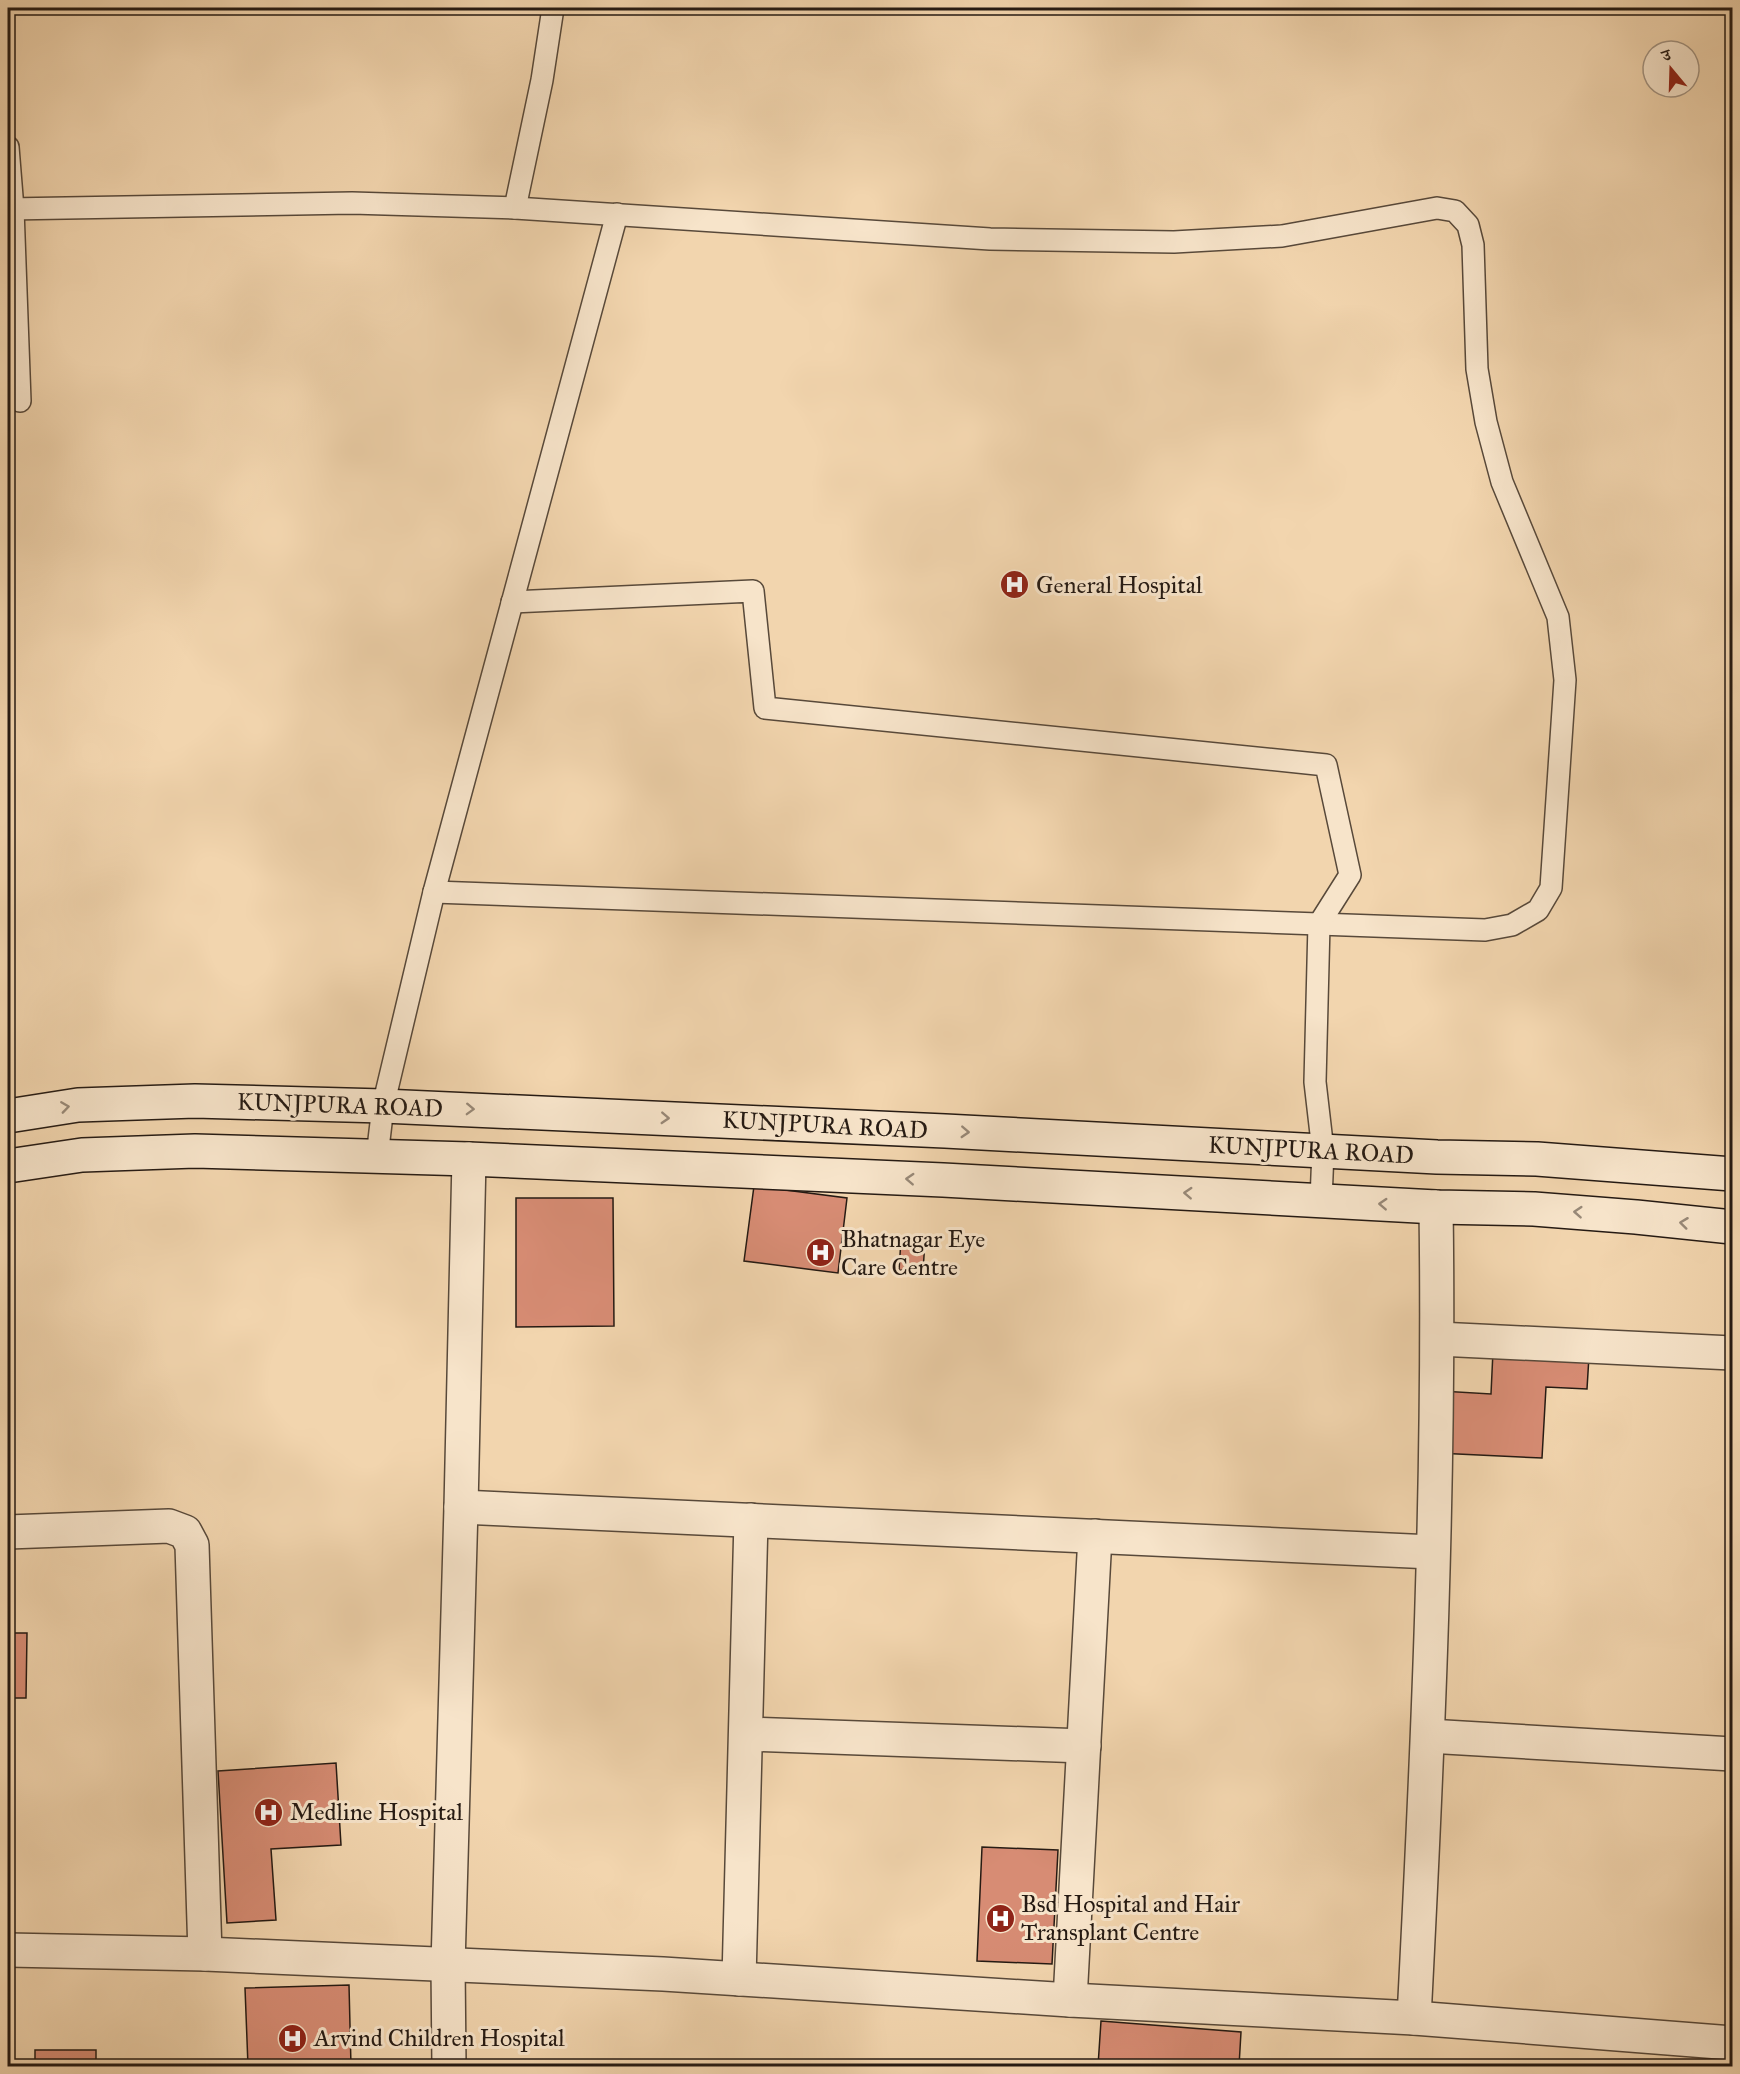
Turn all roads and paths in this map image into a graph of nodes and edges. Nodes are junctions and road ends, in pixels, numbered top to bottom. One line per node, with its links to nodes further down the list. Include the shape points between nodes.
1 (553, 8): 3 (lane)
2 (8, 147): 4 (lane)
3 (515, 208): 4 (lane, via 352,203); 5 (lane)
4 (10, 209): 6 (lane)
5 (617, 214): 7 (lane); 9 (lane, via 990,239 1174,242 1282,236 1437,208 1455,211 1468,225 1473,245 1477,369 1486,422 1502,482 1558,617 1565,680 1551,888 1538,910 1512,925 1485,930)
6 (20, 401)
7 (512, 602): 8 (lane); 9 (lane, via 753,591 765,708 1326,765 1350,875)
8 (434, 892): 9 (lane); 10 (lane)
9 (1319, 924): 12 (lane, via 1315,1082)
10 (383, 1106): 11 (street, KUNJPURA ROAD, one-way to 10, via 78,1105 195,1101); 12 (street, KUNJPURA ROAD, one-way to 12); 13 (lane)
11 (8, 1116)
12 (1323, 1151): 16 (street, KUNJPURA ROAD, via 1537,1160); 17 (lane)
13 (377, 1156): 14 (street, KUNJPURA ROAD); 15 (street, KUNJPURA ROAD, via 195,1151 82,1155)
14 (469, 1159): 17 (street, KUNJPURA ROAD, one-way to 14); 22 (street)
15 (8, 1166)
16 (1732, 1174)
17 (1321, 1200): 18 (street, KUNJPURA ROAD, one-way to 17)
18 (1436, 1207): 19 (street, KUNJPURA ROAD, one-way to 18, via 1534,1209); 20 (street)
19 (1732, 1227)
20 (1438, 1339): 21 (street); 26 (street)
21 (1732, 1353)
22 (461, 1507): 23 (street); 33 (street)
23 (751, 1520): 25 (street); 27 (street)
24 (8, 1532): 32 (street, via 169,1526 185,1532 192,1545)
25 (1095, 1536): 26 (street); 29 (street)
26 (1432, 1552): 28 (street)
27 (746, 1734): 29 (street); 34 (street)
28 (1428, 1736): 30 (street); 36 (street)
29 (1084, 1746): 35 (street)
30 (1732, 1754)
31 (8, 1950): 32 (street)
32 (205, 1954): 33 (street)
33 (448, 1965): 34 (street); 38 (street)
34 (739, 1979): 35 (street)
35 (1070, 2000): 36 (street)
36 (1414, 2018): 37 (street)
37 (1732, 2043)
38 (449, 2067)

